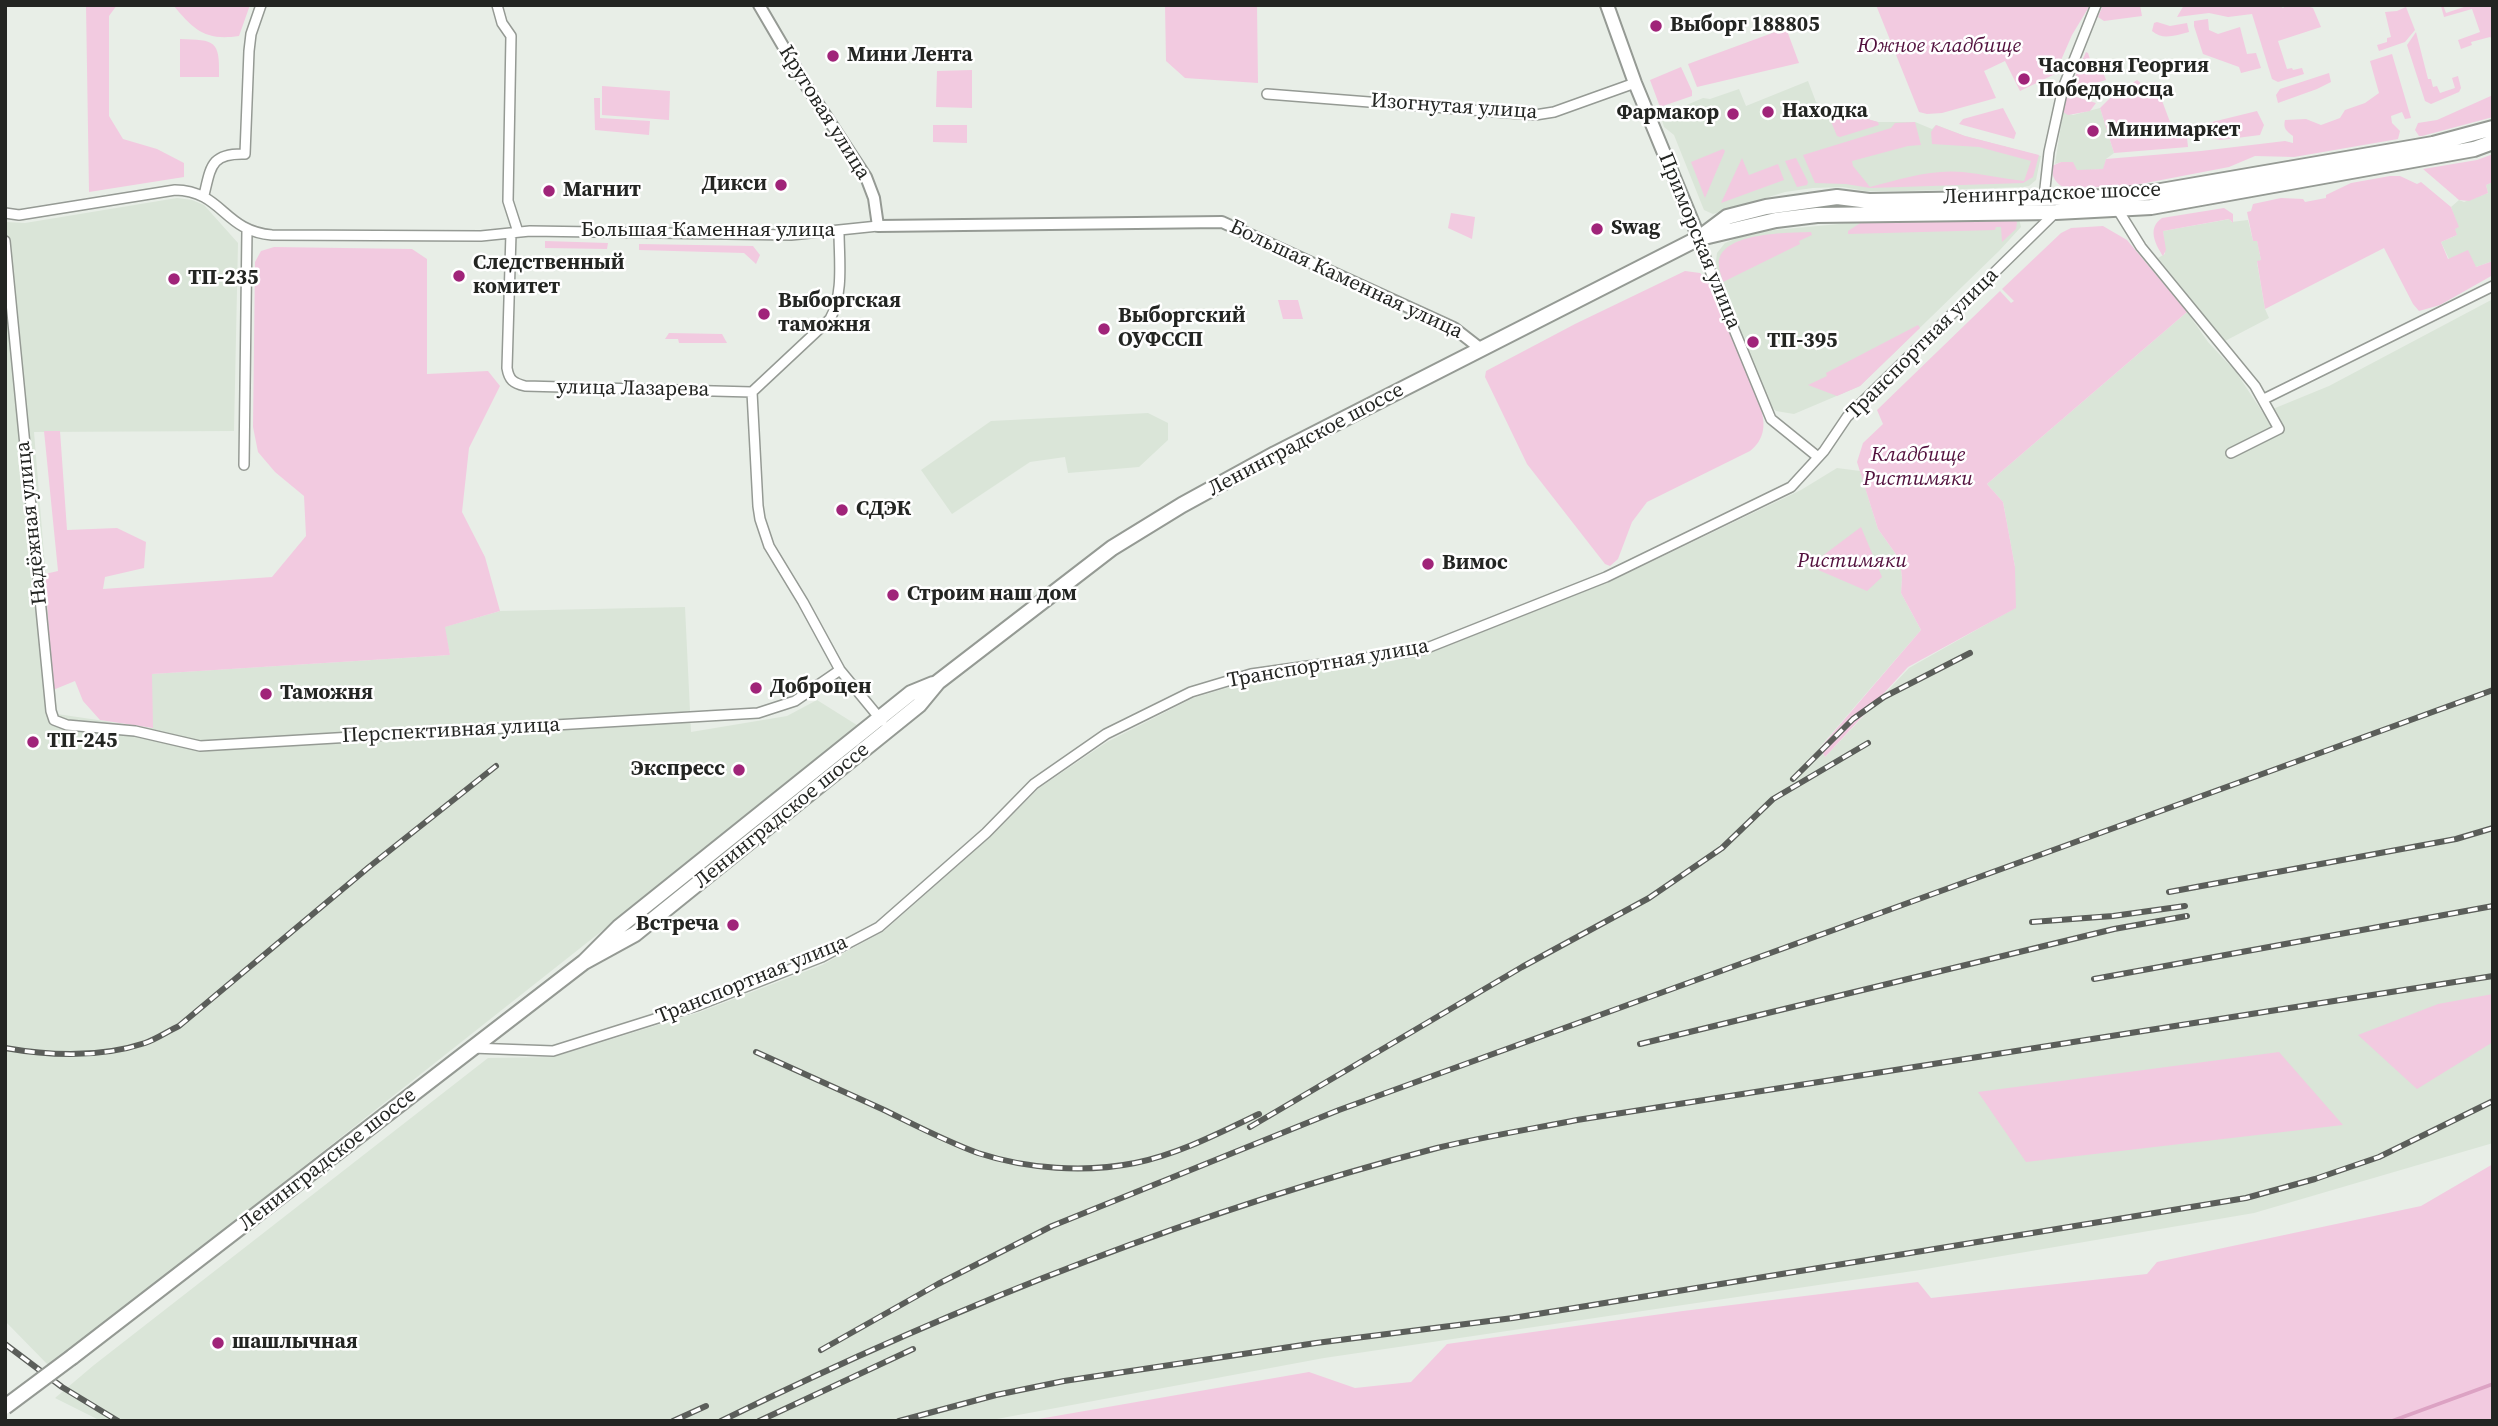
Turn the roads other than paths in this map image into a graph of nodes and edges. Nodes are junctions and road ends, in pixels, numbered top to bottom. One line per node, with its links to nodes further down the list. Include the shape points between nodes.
1 (261, 5): 10 (street, via 249,51 245,154 226,153 218,159)
2 (498, 5): 18 (street, via 511,36 508,201)
3 (758, 5): 15 (street, Круговая улица, via 866,177)
4 (1606, 5): 6 (main road, Приморская улица)
5 (2096, 5): 11 (street, via 2061,95)
6 (1635, 83): 7 (street, Изогнутая улица, via 1535,115); 19 (main road, Приморская улица)
7 (1267, 94)
8 (2493, 128): 11 (main road, Ленинградское шоссе, via 2433,144 2155,192)
9 (2493, 142): 12 (main road, Ленинградское шоссе, via 2237,193)
10 (204, 195): 14 (street, via 175,190); 16 (street, Большая Каменная улица)
11 (2044, 197): 19 (main road, Ленинградское шоссе, via 1798,201 1727,217)
12 (2118, 210): 13 (main road, Ленинградское шоссе); 24 (street, via 2141,247)
13 (2056, 212): 19 (main road, Ленинградское шоссе, via 1817,215); 26 (street, Транспортная улица, via 1847,417)
14 (5, 214)
15 (878, 226): 17 (street, Большая Каменная улица); 22 (street, Большая Каменная улица, via 1222,222 1454,328)
16 (247, 230): 18 (street, Большая Каменная улица, via 284,235 481,236); 27 (street)
17 (839, 231): 18 (street, Большая Каменная улица, via 791,235); 23 (street, via 836,309)
18 (515, 232): 23 (street, улица Лазарева, via 507,368 514,383)
19 (1699, 238): 22 (main road, Ленинградское шоссе); 26 (street, Приморская улица, via 1771,419)
20 (5, 241): 29 (street, Надёжная улица)
21 (2493, 286): 24 (street)
22 (1481, 349): 30 (main road, Ленинградское шоссе, via 1275,454 1112,548 938,682 911,693)
23 (752, 391): 28 (street, via 760,519 769,546)
24 (2264, 399): 25 (street, via 2279,429)
25 (2231, 453)
26 (1818, 457): 31 (street, Транспортная улица, via 1791,487 1706,529 1606,577 1422,650 1251,674 1191,692 1106,734 1034,784 879,927 822,957 699,1005 553,1051)
27 (244, 465)
28 (840, 670): 29 (street, Перспективная улица, via 795,701 758,713 731,715 201,746); 30 (street)
29 (54, 720)
30 (885, 723): 31 (main road, Ленинградское шоссе, via 619,927 584,962)
31 (471, 1048): 32 (main road, Ленинградское шоссе, bridge)
32 (5, 1408)

